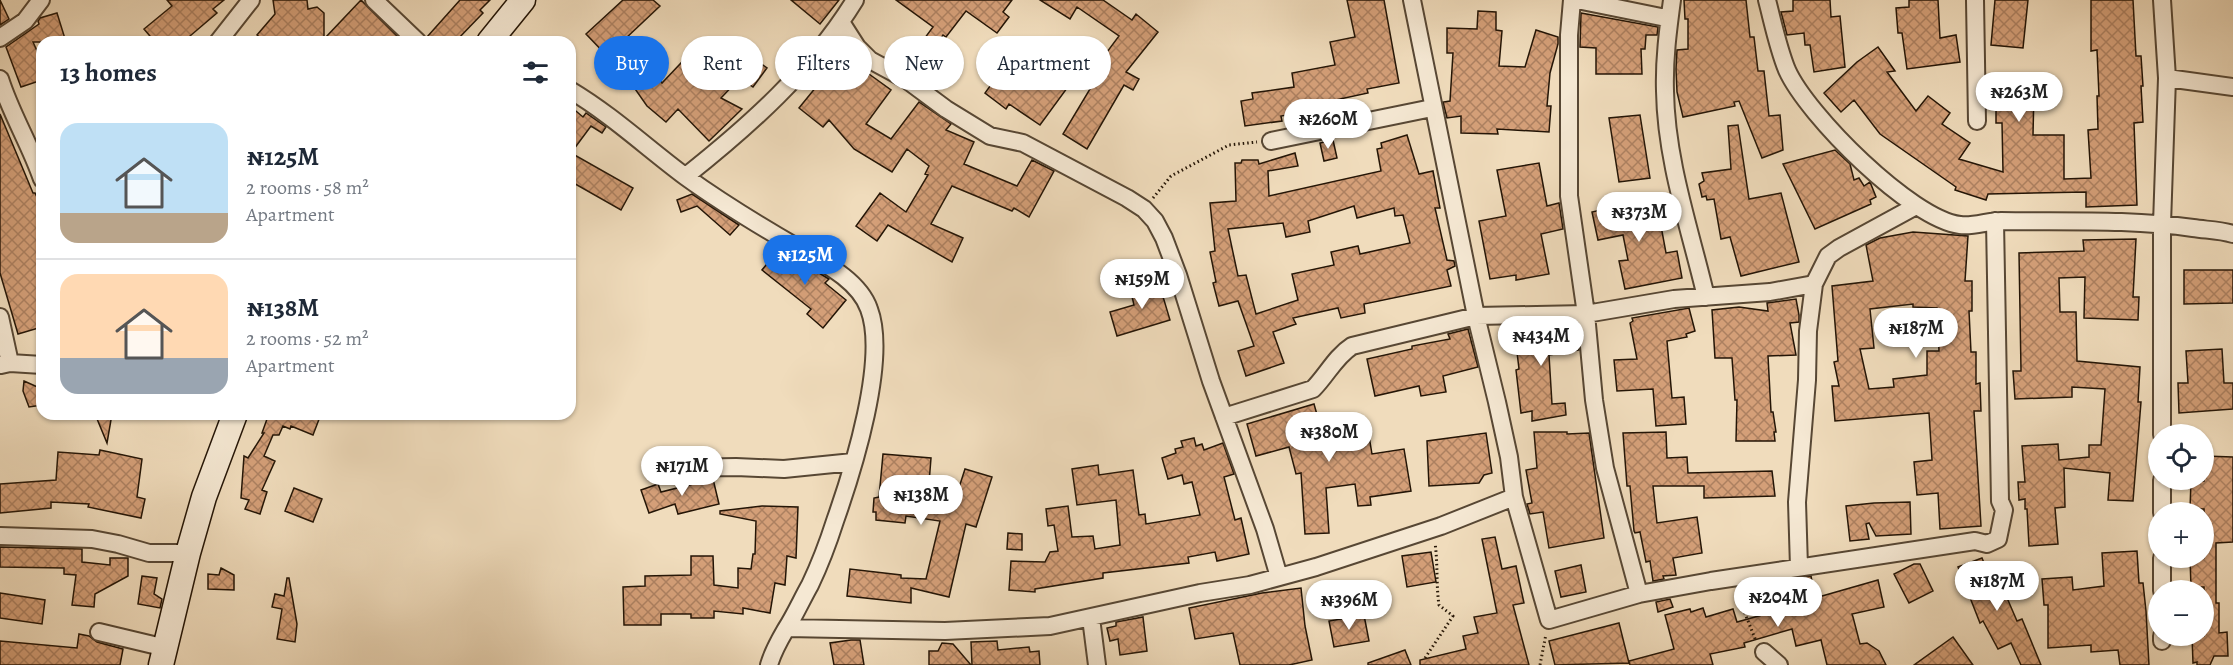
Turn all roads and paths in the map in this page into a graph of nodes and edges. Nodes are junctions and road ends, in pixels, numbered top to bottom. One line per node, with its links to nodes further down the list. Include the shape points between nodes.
1 (41, 0): 18 (street, via 24,21)
2 (250, 0): 15 (street)
3 (374, 0): 16 (street)
4 (523, 0): 17 (street)
5 (855, 0): 14 (street)
6 (1412, 0): 23 (street)
7 (1572, 0): 35 (street, via 1569,196)
8 (1577, 0): 13 (street)
9 (1672, 0): 34 (street, via 1665,62 1666,115 1678,187)
10 (1767, 0): 28 (street, via 1788,71 1805,101 1856,154)
11 (1975, 0): 24 (street)
12 (2162, 0): 19 (street)
13 (1666, 18)
14 (841, 22): 27 (street, via 809,65); 29 (street, via 870,60 907,80 946,109 990,135 1023,143)
15 (223, 36)
16 (412, 36)
17 (495, 36)
18 (0, 38)
19 (2167, 78): 21 (street); 31 (street)
20 (0, 79): 26 (street)
21 (2233, 87)
22 (576, 94): 27 (street)
23 (1432, 108): 25 (street); 36 (street)
24 (1977, 121)
25 (1270, 141): 29 (path, via 1229,145 1171,176)
26 (36, 161)
27 (686, 176): 43 (street, via 823,262 846,279 869,307 875,335 874,368)
28 (1916, 206): 30 (street, via 1961,225); 33 (street, via 1828,256)
29 (1144, 209): 40 (street, via 1168,247)
30 (1995, 221): 31 (street); 49 (street, via 1999,478 2004,510 1998,539 1987,544 1975,541)
31 (2162, 224): 32 (street); 42 (street)
32 (2233, 234)
33 (1814, 284): 34 (street); 49 (street, via 1798,493)
34 (1706, 297): 35 (street)
35 (1586, 314): 36 (street); 52 (street, via 1605,468)
36 (1476, 316): 40 (street, via 1352,346 1340,353 1313,390); 45 (street, via 1509,457)
37 (0, 317): 38 (street)
38 (5, 364): 39 (street)
39 (36, 365)
40 (1224, 417): 51 (street)
41 (233, 420): 48 (street)
42 (2162, 424)
43 (853, 462): 44 (street, via 784,469); 55 (street, via 819,566)
44 (678, 468)
45 (1514, 497): 46 (street); 54 (street)
46 (1433, 529): 51 (street); 59 (path, via 1439,606 1453,616)
47 (0, 536): 48 (street, via 93,539 149,553)
48 (188, 553): 58 (street)
49 (1799, 567): 50 (street)
50 (1742, 576): 52 (street); 57 (path, via 1740,601 1752,636)
51 (1279, 577): 53 (street)
52 (1639, 594): 54 (street)
53 (1091, 618): 55 (street, via 1050,626 945,631); 61 (street)
54 (1549, 620): 62 (path)
55 (787, 628): 60 (street, via 774,646)
56 (99, 633): 58 (street)
57 (1764, 652): 63 (street)
58 (164, 656)
59 (1425, 658)
60 (768, 665)
61 (1097, 665)
62 (1540, 665)
63 (1779, 665)

